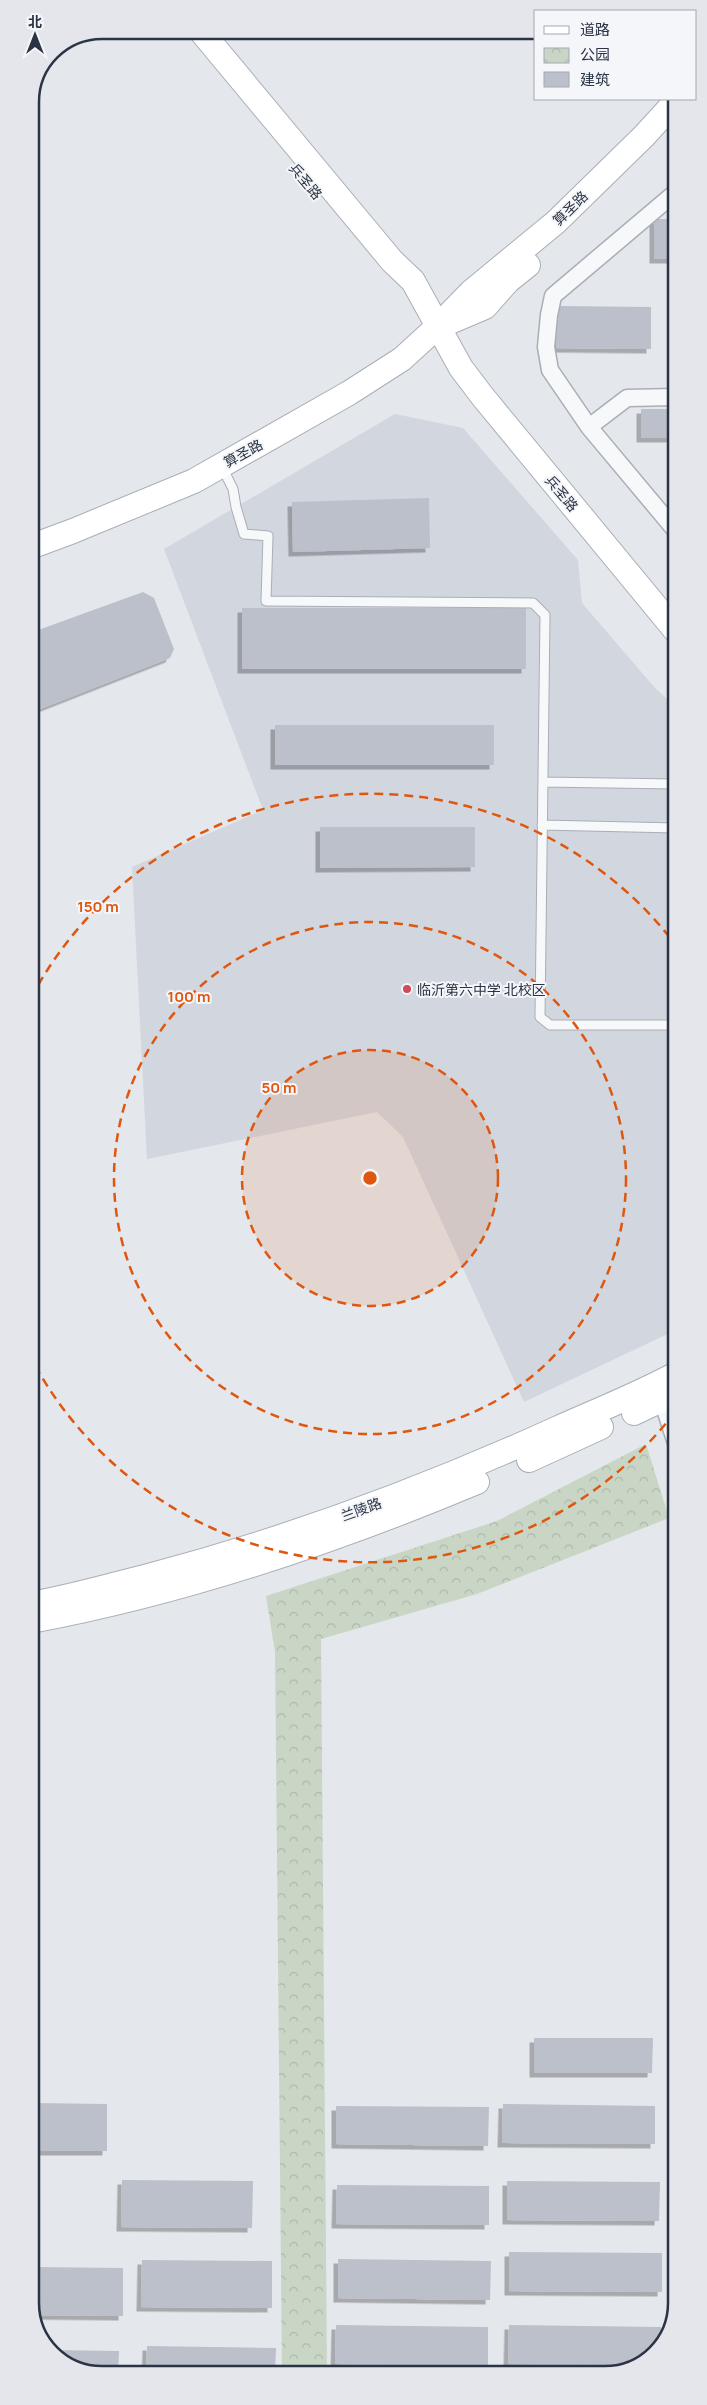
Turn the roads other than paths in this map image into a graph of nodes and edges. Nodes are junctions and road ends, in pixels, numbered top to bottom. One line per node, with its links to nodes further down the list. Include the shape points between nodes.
1 (189, 39): 6 (main road, 兵圣路, via 372,260)
2 (207, 39): 6 (main road, 兵圣路, via 392,262 413,281)
3 (668, 110): 6 (main road, 算圣路, via 556,222 471,292)
4 (668, 132): 6 (main road, 算圣路, via 566,234 508,281 485,307)
5 (668, 199): 8 (street, via 553,296 546,347 550,370)
6 (437, 327): 9 (main road, 算圣路, via 402,359); 11 (main road, 算圣路, via 391,347 341,380 187,467); 13 (main road, 兵圣路, via 473,360); 14 (main road, 兵圣路, via 483,397)
7 (668, 397): 8 (street, via 627,398)
8 (589, 427): 10 (street)
9 (221, 466): 12 (main road, 算圣路, via 194,481); 15 (lane, via 233,489 244,534 268,536 266,601 534,603 545,615)
10 (668, 515)
11 (39, 527)
12 (39, 543)
13 (668, 599)
14 (668, 621)
15 (543, 782): 16 (lane); 17 (lane)
16 (668, 784)
17 (542, 825): 18 (lane); 19 (lane, via 540,1018 550,1025)
18 (668, 828)
19 (668, 1025)
20 (668, 1378): 22 (main road, 兰陵路, via 424,1487 205,1561)
21 (668, 1397): 23 (main road, 兰陵路, via 430,1502 310,1545 209,1577)
22 (39, 1603)
23 (39, 1619)

